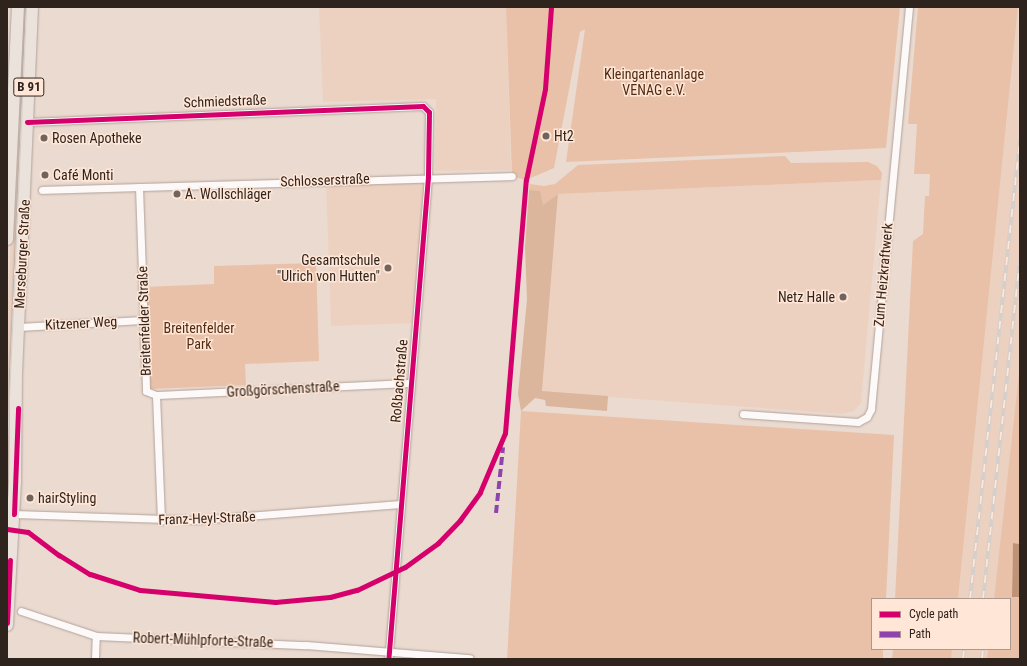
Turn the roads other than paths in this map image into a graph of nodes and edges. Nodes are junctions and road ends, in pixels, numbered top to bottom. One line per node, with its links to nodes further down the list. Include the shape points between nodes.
1 (18, 7): 5 (main road, Merseburger Straße / B 91)
2 (32, 7): 6 (main road, Merseburger Straße / B 91)
3 (909, 7): 16 (street, Zum Heizkraftwerk, via 871,409 867,417 858,422)
4 (423, 106): 6 (street, Schmiedstraße); 8 (street, Roßbachstraße, via 429,112)
5 (10, 122): 6 (main road); 11 (main road, Merseburger Straße / B 91)
6 (27, 122): 13 (main road, Merseburger Straße / B 91)
7 (512, 176): 8 (street, Schlosserstraße)
8 (428, 177): 9 (street, Schlosserstraße); 14 (street, Roßbachstraße)
9 (139, 187): 10 (street, Schlosserstraße); 12 (street, Breitenfelder Straße)
10 (42, 190)
11 (7, 239)
12 (143, 320): 13 (street, Kitzener Weg); 15 (street, Breitenfelder Straße, via 146,390)
13 (18, 327): 18 (main road, Merseburger Straße / B 91)
14 (410, 383): 15 (street, Großgörschenstraße); 17 (street, Roßbachstraße)
15 (156, 395): 19 (street, Breitenfelder Straße)
16 (743, 414)
17 (400, 504): 19 (street, Franz-Heyl-Straße, via 227,519); 23 (street, Roßbachstraße)
18 (14, 514): 19 (street, Franz-Heyl-Straße); 21 (main road, Merseburger Straße / B 91)
19 (161, 521)
20 (21, 610): 22 (street, Robert-Mühlpforte-Straße)
21 (7, 625)
22 (96, 636): 23 (street, Robert-Mühlpforte-Straße, via 306,645); 25 (street)
23 (388, 656): 24 (street)
24 (469, 658)
25 (95, 659)

